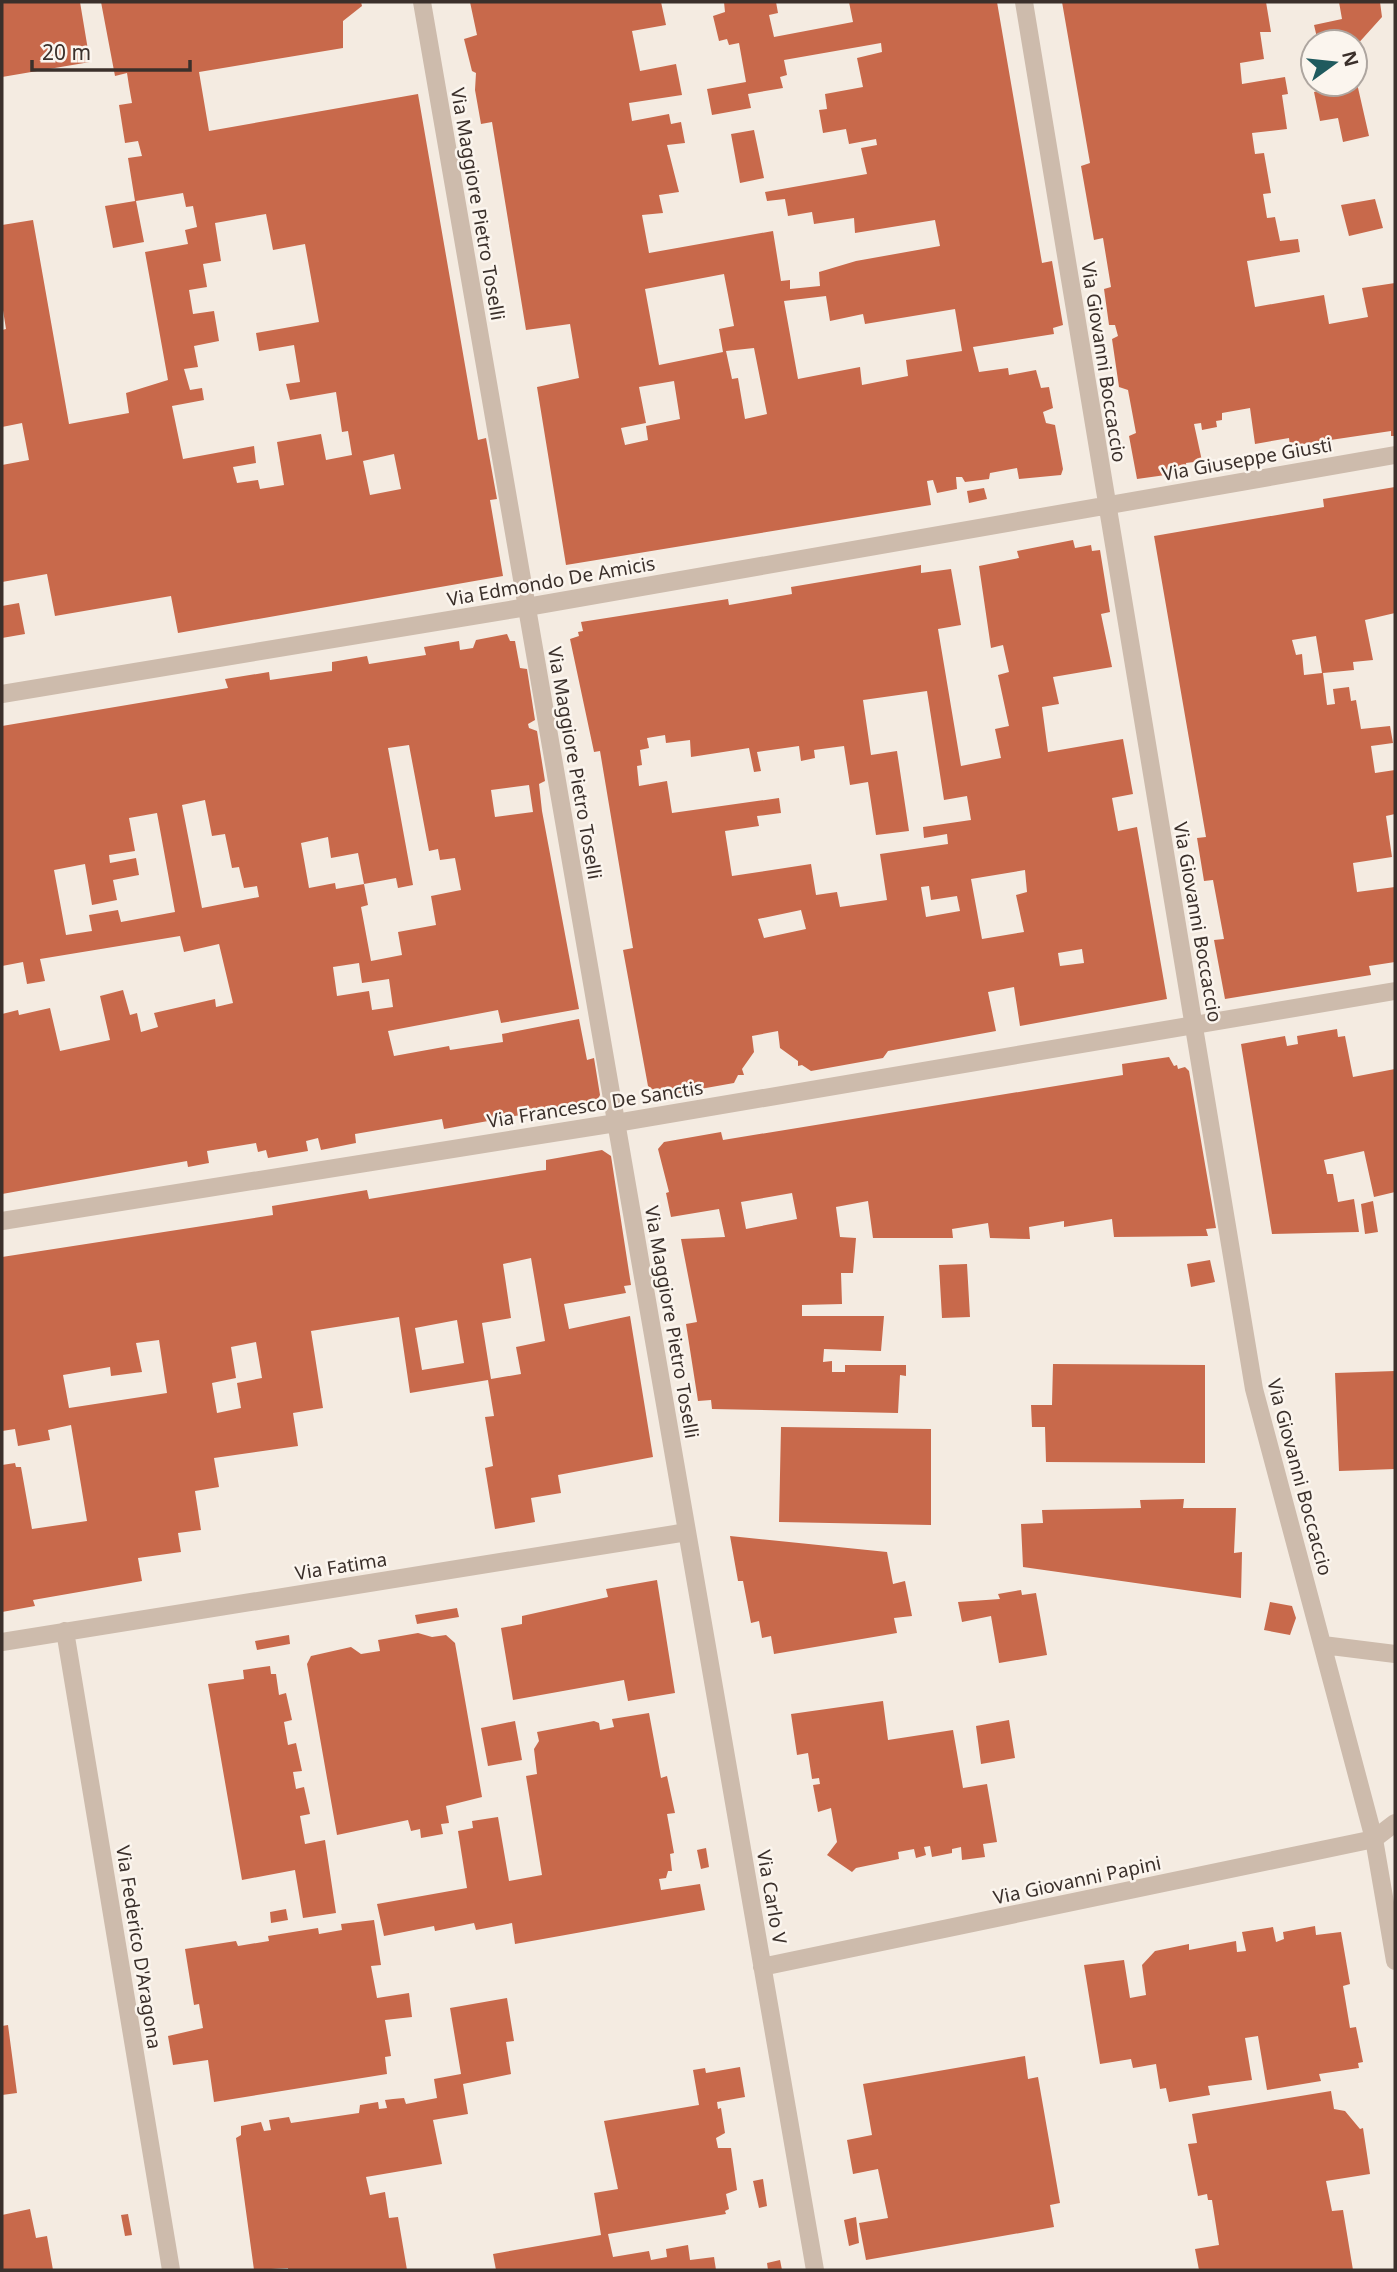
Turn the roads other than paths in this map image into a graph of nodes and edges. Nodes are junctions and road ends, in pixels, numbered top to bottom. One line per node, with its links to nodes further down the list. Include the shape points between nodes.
1 (422, 2): 5 (street, Via Maggiore Pietro Toselli)
2 (1024, 2): 4 (street, Via Giovanni Boccaccio)
3 (1395, 455): 4 (street, Via Giuseppe Giusti)
4 (1106, 505): 5 (street, Via Edmondo De Amicis); 8 (street, Via Giovanni Boccaccio)
5 (527, 607): 6 (street, Via Edmondo De Amicis); 9 (street, Via Maggiore Pietro Toselli)
6 (2, 694)
7 (1395, 991): 8 (street, Via Francesco De Sanctis)
8 (1194, 1024): 9 (street, Via Francesco De Sanctis); 14 (street, Via Giovanni Boccaccio, via 1254,1390)
9 (616, 1123): 10 (street, Via Francesco De Sanctis); 11 (street, Via Maggiore Pietro Toselli)
10 (2, 1222)
11 (687, 1532): 12 (street, Via Fatima); 19 (street, Via Carlo V)
12 (65, 1632): 13 (street, Via Fatima); 20 (street, Via Federico D'Aragona)
13 (2, 1642)
14 (1323, 1645): 15 (street); 17 (street, Via Giovanni Boccaccio)
15 (1395, 1654)
16 (1395, 1823): 17 (street, Via Giovanni Papini)
17 (1374, 1839): 18 (street, Via Giovanni Boccaccio); 19 (street, Via Giovanni Papini)
18 (1395, 1961)
19 (762, 1967): 21 (street, Via Carlo V)
20 (171, 2270)
21 (815, 2270)

